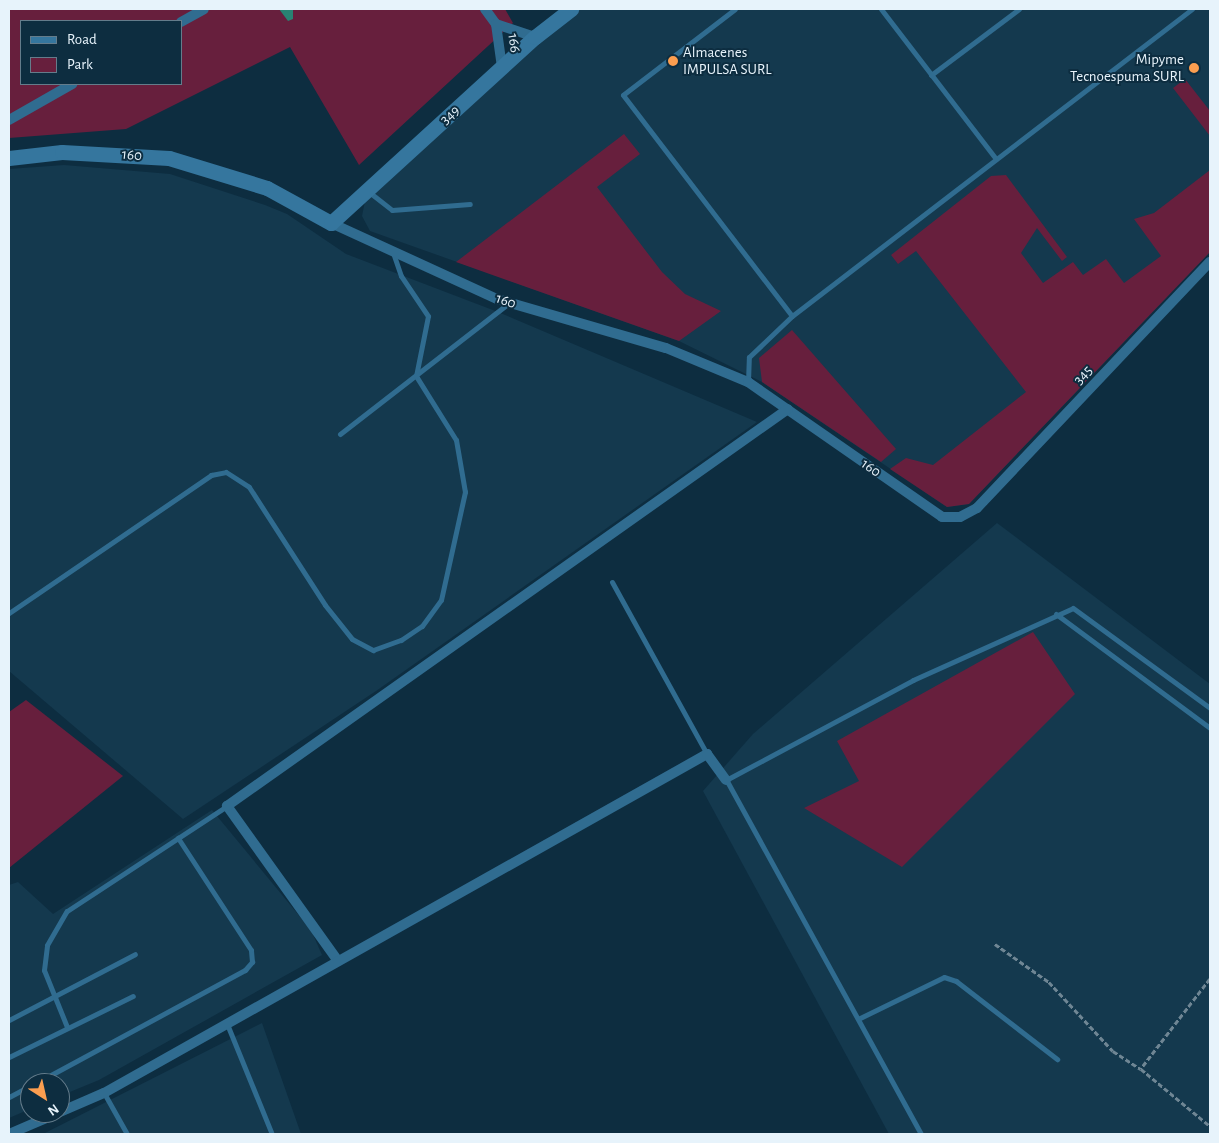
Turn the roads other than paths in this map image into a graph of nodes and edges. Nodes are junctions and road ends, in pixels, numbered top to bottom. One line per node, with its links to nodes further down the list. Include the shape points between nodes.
1 (204, 9): 8 (street)
2 (485, 9): 9 (street, 166)
3 (571, 9): 10 (street, 349)
4 (735, 9): 23 (lane, via 623,95)
5 (881, 9): 12 (lane)
6 (1019, 9): 12 (lane)
7 (1192, 9): 16 (lane)
8 (182, 21)
9 (496, 24): 10 (street, 166); 11 (street, 166)
10 (535, 37): 11 (street, 349)
11 (502, 67): 17 (street, 349)
12 (932, 75): 16 (lane)
13 (70, 85): 14 (street)
14 (9, 120)
15 (9, 158): 19 (street, 160, via 62,152 169,158 267,188)
16 (996, 159): 23 (lane)
17 (366, 191): 18 (lane, via 392,210); 19 (street, 349)
18 (470, 204)
19 (331, 223): 20 (street, 160)
20 (394, 253): 22 (street, 160); 24 (lane, via 401,276 428,316)
21 (1210, 262): 28 (street, 345)
22 (510, 303): 24 (lane); 25 (street, 160, via 666,348)
23 (792, 316): 25 (lane, via 749,357)
24 (416, 376): 27 (lane); 30 (lane, via 456,440 465,492 441,600 422,626 401,640 373,650 352,639 325,605 249,487 226,472 210,476)
25 (748, 382): 26 (street, 160)
26 (788, 409): 28 (street, 160, via 942,517 960,518); 36 (street)
27 (340, 434)
28 (977, 508)
29 (612, 582): 34 (lane)
30 (9, 613)
31 (1056, 614): 32 (lane, via 1073,608); 33 (lane); 35 (lane, via 913,680)
32 (1210, 708)
33 (1210, 728)
34 (707, 754): 35 (street); 39 (street)
35 (726, 780): 42 (lane)
36 (227, 806): 37 (lane); 39 (street)
37 (178, 838): 40 (lane, via 68,911 47,945 44,970); 48 (lane, via 251,950 252,962 245,970)
38 (135, 954): 40 (lane)
39 (338, 961): 44 (street)
40 (54, 996): 43 (lane); 45 (lane)
41 (133, 996): 45 (lane)
42 (860, 1018): 47 (lane, via 944,977 956,982); 55 (lane)
43 (9, 1020)
44 (226, 1024): 49 (street); 52 (lane)
45 (67, 1027): 46 (lane)
46 (9, 1057)
47 (1057, 1059)
48 (54, 1073)
49 (104, 1093): 50 (street); 54 (lane)
50 (70, 1107)
51 (34, 1123): 53 (street)
52 (271, 1132)
53 (9, 1134)
54 (127, 1134)
55 (922, 1134)

